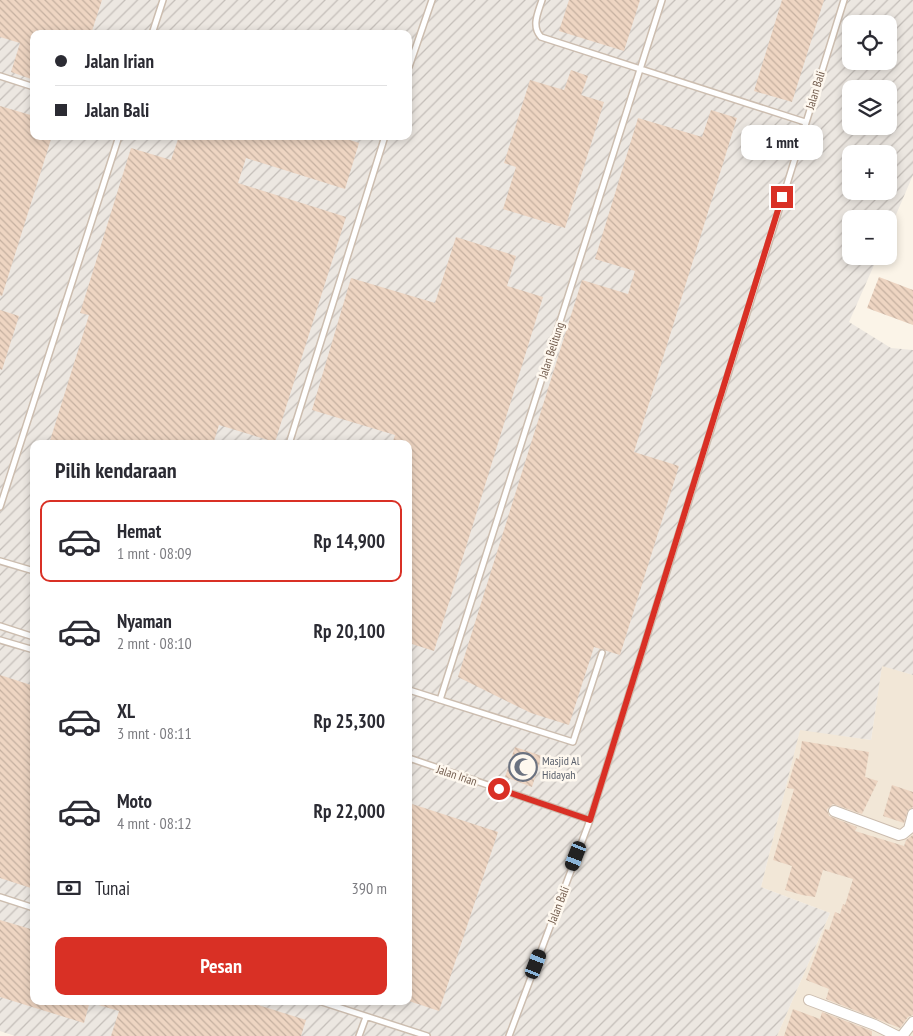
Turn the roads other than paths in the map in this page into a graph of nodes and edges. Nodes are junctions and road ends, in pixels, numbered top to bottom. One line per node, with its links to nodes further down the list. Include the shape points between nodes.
1 (163, 0): 6 (lane)
2 (432, 0): 7 (lane)
3 (542, 0): 8 (lane, via 535,24 542,37)
4 (662, 0): 8 (lane, Jalan Belitung)
5 (844, 0): 11 (lane, Jalan Bali)
6 (153, 30)
7 (412, 58)
8 (640, 68): 11 (lane); 24 (lane, Jalan Belitung)
9 (0, 76): 10 (lane)
10 (30, 86)
11 (805, 122): 28 (lane, Jalan Bali)
12 (118, 140): 15 (lane)
13 (384, 140): 14 (lane)
14 (290, 440)
15 (0, 507)
16 (0, 561): 17 (lane)
17 (30, 570)
18 (0, 626): 19 (lane)
19 (30, 636)
20 (0, 640): 21 (lane)
21 (30, 649)
22 (602, 653): 24 (lane, via 572,742)
23 (412, 691): 24 (lane)
24 (440, 700)
25 (412, 759): 28 (lane, Jalan Irian)
26 (834, 811): 27 (street, via 899,834 909,829)
27 (913, 814)
28 (590, 820): 37 (lane, Jalan Bali)
29 (0, 897): 30 (lane)
30 (30, 907)
31 (809, 1000): 38 (street)
32 (330, 1005): 33 (lane)
33 (366, 1017): 35 (lane); 36 (lane)
34 (913, 1022): 39 (street)
35 (359, 1036)
36 (426, 1036)
37 (508, 1036)
38 (897, 1036)
39 (902, 1036)

